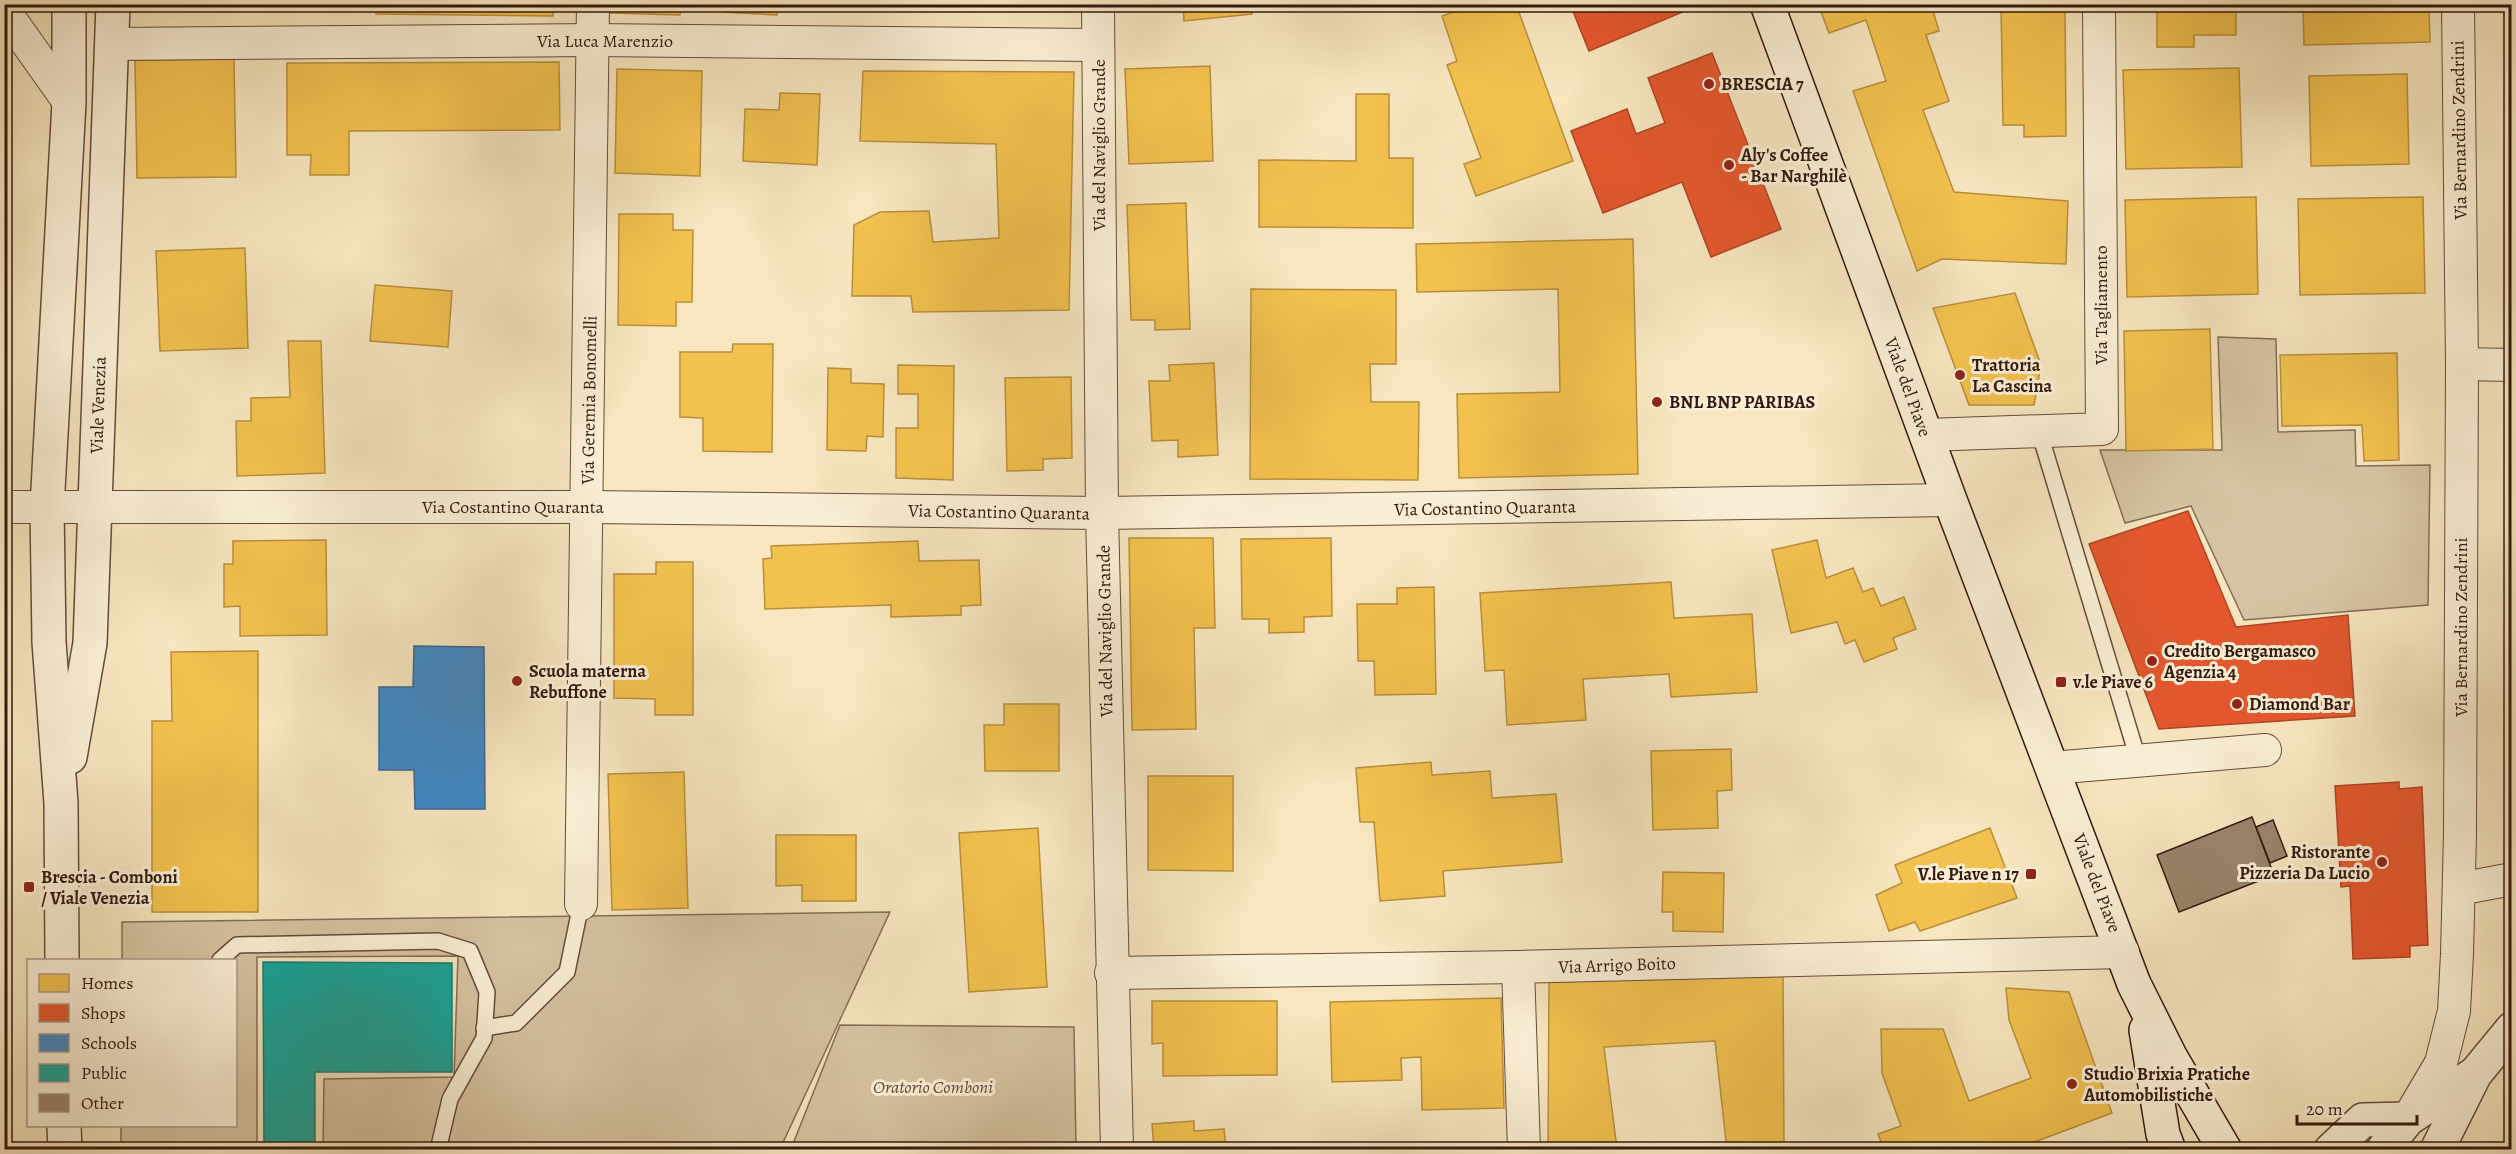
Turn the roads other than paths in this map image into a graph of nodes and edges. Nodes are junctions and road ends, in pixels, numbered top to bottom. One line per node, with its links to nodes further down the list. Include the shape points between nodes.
1 (8, 4): 12 (street, via 10,19)
2 (69, 4): 12 (street, Viale Venezia)
3 (112, 4): 10 (street, Viale Venezia)
4 (593, 4): 9 (street, Via Geremia Bonomelli)
5 (1098, 4): 11 (street, Via del Naviglio Grande)
6 (1767, 4): 16 (street, Viale del Piave)
7 (2099, 4): 15 (street, Via Tagliamento, via 2102,429)
8 (2458, 4): 13 (street, Via Bernardino Zendrini)
9 (593, 40): 10 (street, Via Luca Marenzio); 11 (street, Via Luca Marenzio); 21 (street, Via Geremia Bonomelli)
10 (112, 44): 20 (street, Viale Venezia)
11 (1098, 45): 22 (street, Via del Naviglio Grande)
12 (69, 102): 19 (street, Viale Venezia)
13 (2462, 364): 14 (street); 28 (street, Via Bernardino Zendrini)
14 (2511, 365)
15 (2039, 431): 16 (street, Via Tagliamento); 24 (lane)
16 (1926, 435): 17 (street, Viale del Piave)
17 (1950, 501): 22 (street, Via Costantino Quaranta); 25 (street, Viale del Piave)
18 (4, 507): 19 (street, Via Costantino Quaranta)
19 (47, 507): 20 (street, Via Costantino Quaranta); 26 (street, Viale Venezia, via 49,642)
20 (94, 507): 21 (street, Via Costantino Quaranta); 26 (street, Viale Venezia, via 90,643)
21 (588, 507): 22 (street, Via Costantino Quaranta); 29 (street, Via Geremia Bonomelli)
22 (1102, 513): 34 (street, Via del Naviglio Grande)
23 (2265, 750): 24 (street)
24 (2139, 762): 25 (street)
25 (2052, 768): 30 (street, Viale del Piave)
26 (61, 803): 31 (street, Viale Venezia)
27 (2511, 879): 28 (street)
28 (2459, 889): 39 (street, Via Bernardino Zendrini, via 2454,1011 2441,1063)
29 (580, 904): 36 (lane, via 567,972 516,1023)
30 (2123, 952): 33 (street, Via Arrigo Boito); 35 (street, Viale del Piave)
31 (62, 959)
32 (221, 959): 36 (lane, via 237,945 438,941 470,951 487,992)
33 (1518, 967): 34 (street, Via Arrigo Boito); 45 (street)
34 (1111, 973): 44 (street, Via del Naviglio Grande)
35 (2140, 998): 41 (street, Viale del Piave); 46 (street, Viale del Piave, via 2163,1134)
36 (484, 1028): 43 (lane, via 484,1038 450,1099)
37 (2511, 1029): 38 (street)
38 (2475, 1074): 39 (street); 50 (street)
39 (2408, 1119): 48 (street, via 2363,1120); 49 (street)
40 (64, 1127): 42 (street)
41 (2218, 1139): 47 (street)
42 (65, 1149)
43 (438, 1149)
44 (1117, 1149)
45 (1524, 1149)
46 (2169, 1149)
47 (2236, 1149)
48 (2331, 1149)
49 (2383, 1149)
50 (2437, 1149)

